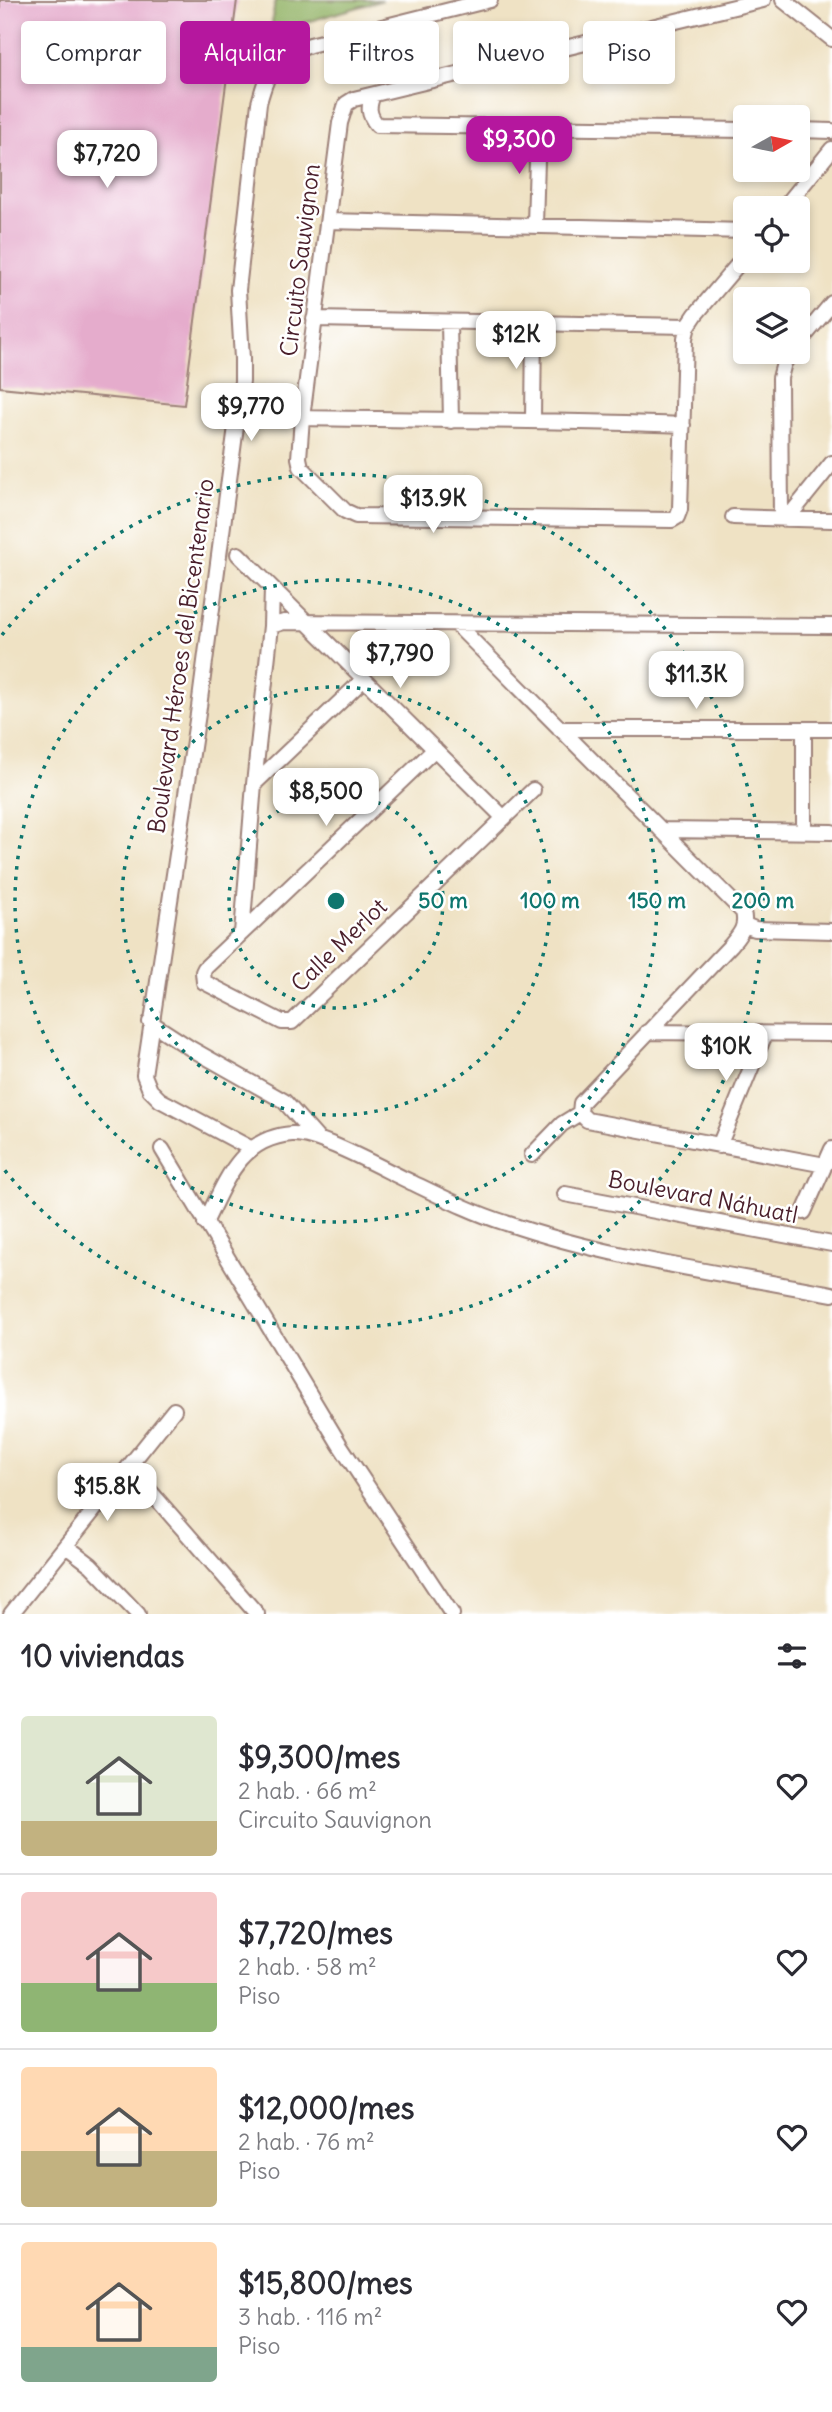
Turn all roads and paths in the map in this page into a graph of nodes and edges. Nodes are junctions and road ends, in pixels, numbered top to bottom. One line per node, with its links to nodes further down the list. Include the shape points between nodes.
1 (490, 0): 55 (street, Boulevard Héroes del Bicentenario, via 302,48 281,57 265,82 238,290 242,381 203,681)
2 (763, 0): 5 (street, Circuito Sauvignon)
3 (783, 0): 4 (street)
4 (832, 39)
5 (373, 95): 6 (street, via 370,116 377,125); 12 (street, Circuito Sauvignon, via 349,101 343,108)
6 (538, 128): 7 (street); 13 (street)
7 (733, 130)
8 (810, 131): 9 (street)
9 (832, 131)
10 (832, 149): 11 (street)
11 (794, 196)
12 (328, 221): 13 (street); 17 (street, Circuito Sauvignon)
13 (536, 224): 14 (street)
14 (733, 231)
15 (733, 270): 20 (street)
16 (832, 303): 21 (street)
17 (314, 319): 18 (street); 23 (street, Circuito Sauvignon)
18 (449, 322): 19 (street); 25 (street)
19 (534, 323): 20 (street); 24 (street)
20 (688, 326): 26 (street, Circuito Sauvignon)
21 (810, 330)
22 (784, 364): 29 (street, via 780,378)
23 (302, 418): 25 (street); 26 (street, Circuito Sauvignon, via 301,467 345,511 363,517 672,520 680,509)
24 (533, 420): 25 (street); 26 (street)
25 (451, 421)
26 (683, 425)
27 (832, 463): 29 (street)
28 (733, 517): 29 (street)
29 (784, 519): 30 (street)
30 (832, 520)
31 (238, 554): 32 (street)
32 (272, 588): 33 (street); 37 (street)
33 (306, 622): 34 (street); 37 (street); 40 (street)
34 (350, 623): 35 (street); 40 (street, via 339,631)
35 (456, 624): 36 (street); 39 (street)
36 (494, 624): 38 (street); 39 (street)
37 (271, 626): 46 (street)
38 (832, 626)
39 (478, 646): 42 (street)
40 (332, 647): 41 (street)
41 (364, 679): 45 (street); 46 (street)
42 (561, 729): 43 (street); 49 (street)
43 (804, 729): 44 (street); 50 (street)
44 (832, 729)
45 (435, 749): 48 (street); 54 (street)
46 (254, 784): 54 (street)
47 (533, 790): 48 (street)
48 (503, 817): 54 (street, Calle Merlot, via 292,1022 282,1022 208,985 202,977 205,968)
49 (661, 830): 50 (street); 52 (street, via 743,912)
50 (804, 831): 51 (street)
51 (832, 832)
52 (745, 925): 53 (street); 56 (street)
53 (832, 932)
54 (242, 933)
55 (150, 1022): 60 (street, via 284,1101); 62 (street, Boulevard Héroes del Bicentenario, via 144,1075 149,1090)
56 (647, 1032): 57 (street); 59 (street, via 581,1103)
57 (765, 1034): 58 (street); 61 (street)
58 (832, 1034)
59 (580, 1113): 61 (street, via 586,1120); 65 (street, via 562,1124)
60 (316, 1138): 62 (street, via 293,1134); 71 (street, via 506,1224 584,1247)
61 (719, 1146): 66 (street)
62 (250, 1148): 69 (street, via 230,1172)
63 (162, 1149): 69 (street)
64 (832, 1149): 66 (street)
65 (532, 1155)
66 (825, 1165): 68 (street)
67 (565, 1194): 70 (street, Boulevard Náhuatl)
68 (804, 1212)
69 (205, 1223): 78 (street, via 340,1445)
70 (832, 1244)
71 (832, 1294)
72 (174, 1410): 73 (street)
73 (129, 1467): 74 (street); 77 (street)
74 (66, 1545): 75 (street); 76 (street)
75 (11, 1614)
76 (138, 1614)
77 (257, 1614)
78 (452, 1614)

